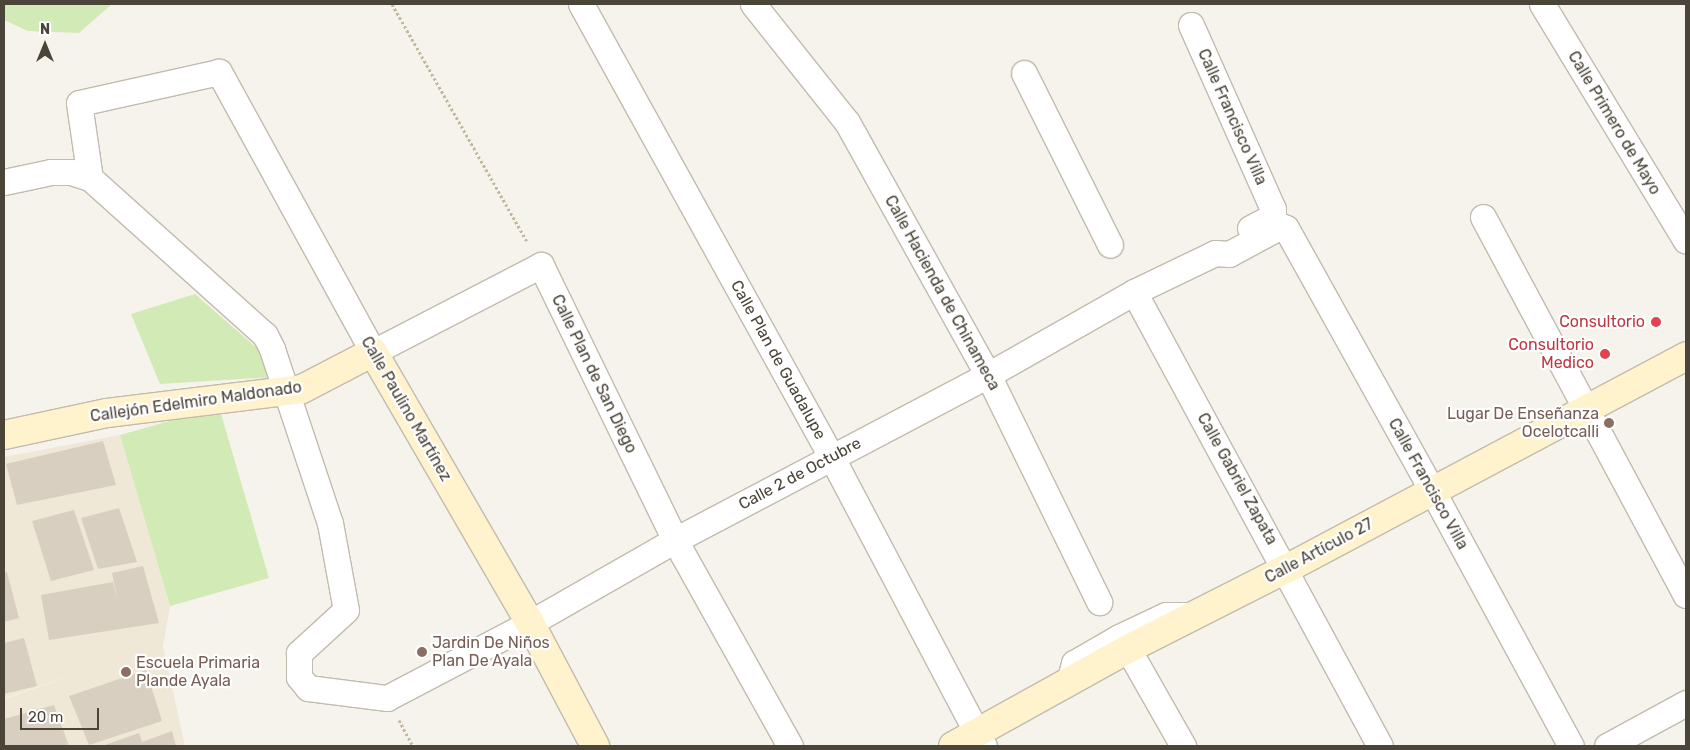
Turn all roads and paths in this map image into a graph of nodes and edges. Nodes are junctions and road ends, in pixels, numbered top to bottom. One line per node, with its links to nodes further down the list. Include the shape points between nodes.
1 (392, 4): 13 (path)
2 (581, 4): 21 (street, Calle Plan de Guadalupe)
3 (753, 4): 17 (street, Calle Hacienda de Chinameca, via 847,122)
4 (1542, 4): 11 (street, Calle Primero de Mayo)
5 (1191, 25): 9 (street, Calle Francisco Villa)
6 (1024, 73): 12 (street)
7 (90, 178): 8 (street, via 71,172 51,172); 15 (street, Calle Paulino Martínez, via 78,103 219,72); 18 (street, via 265,335)
8 (4, 182)
9 (1277, 217): 14 (street, Calle 2 de Octubre, via 1229,254 1215,253); 22 (street, Calle Francisco Villa)
10 (1483, 217): 19 (street)
11 (1686, 241)
12 (1110, 245)
13 (541, 265): 15 (street, Callejón Edelmiro Maldonado); 23 (street, Calle Plan de San Diego)
14 (1134, 292): 17 (street, Calle 2 de Octubre); 24 (street, Calle Gabriel Zapata)
15 (373, 352): 18 (street, Callejón Edelmiro Maldonado, via 302,389); 28 (street, Calle Paulino Martínez)
16 (1686, 356): 19 (street, Calle Artículo 27)
17 (988, 375): 21 (street, Calle 2 de Octubre); 26 (street, Calle Hacienda de Chinameca)
18 (286, 388): 20 (street, Callejón Edelmiro Maldonado, via 107,413); 28 (street, Calle 2 de Octubre, via 330,523 346,610 299,653 299,677 308,688 387,698)
19 (1586, 409): 22 (street, Calle Artículo 27); 25 (street)
20 (4, 436)
21 (832, 458): 23 (street, Calle 2 de Octubre); 32 (street, Calle Plan de Guadalupe)
22 (1433, 492): 24 (street, Calle Artículo 27); 38 (street, Calle Francisco Villa)
23 (675, 540): 28 (street, Calle 2 de Octubre); 34 (street, Calle Plan de San Diego)
24 (1286, 569): 27 (street, Calle Artículo 27); 37 (street, Calle Gabriel Zapata)
25 (1686, 594)
26 (1099, 602)
27 (1195, 615): 29 (street, Calle Artículo 27); 30 (street, via 1166,614 1119,638 1074,663)
28 (530, 623): 33 (street, Calle Paulino Martínez)
29 (1128, 649): 30 (street, Calle Artículo 27); 36 (street)
30 (1069, 682): 32 (street, Calle Artículo 27)
31 (1686, 703): 39 (street)
32 (981, 740): 35 (street, Calle Artículo 27)
33 (595, 746)
34 (790, 746)
35 (953, 746)
36 (1183, 746)
37 (1380, 746)
38 (1571, 746)
39 (1608, 746)

